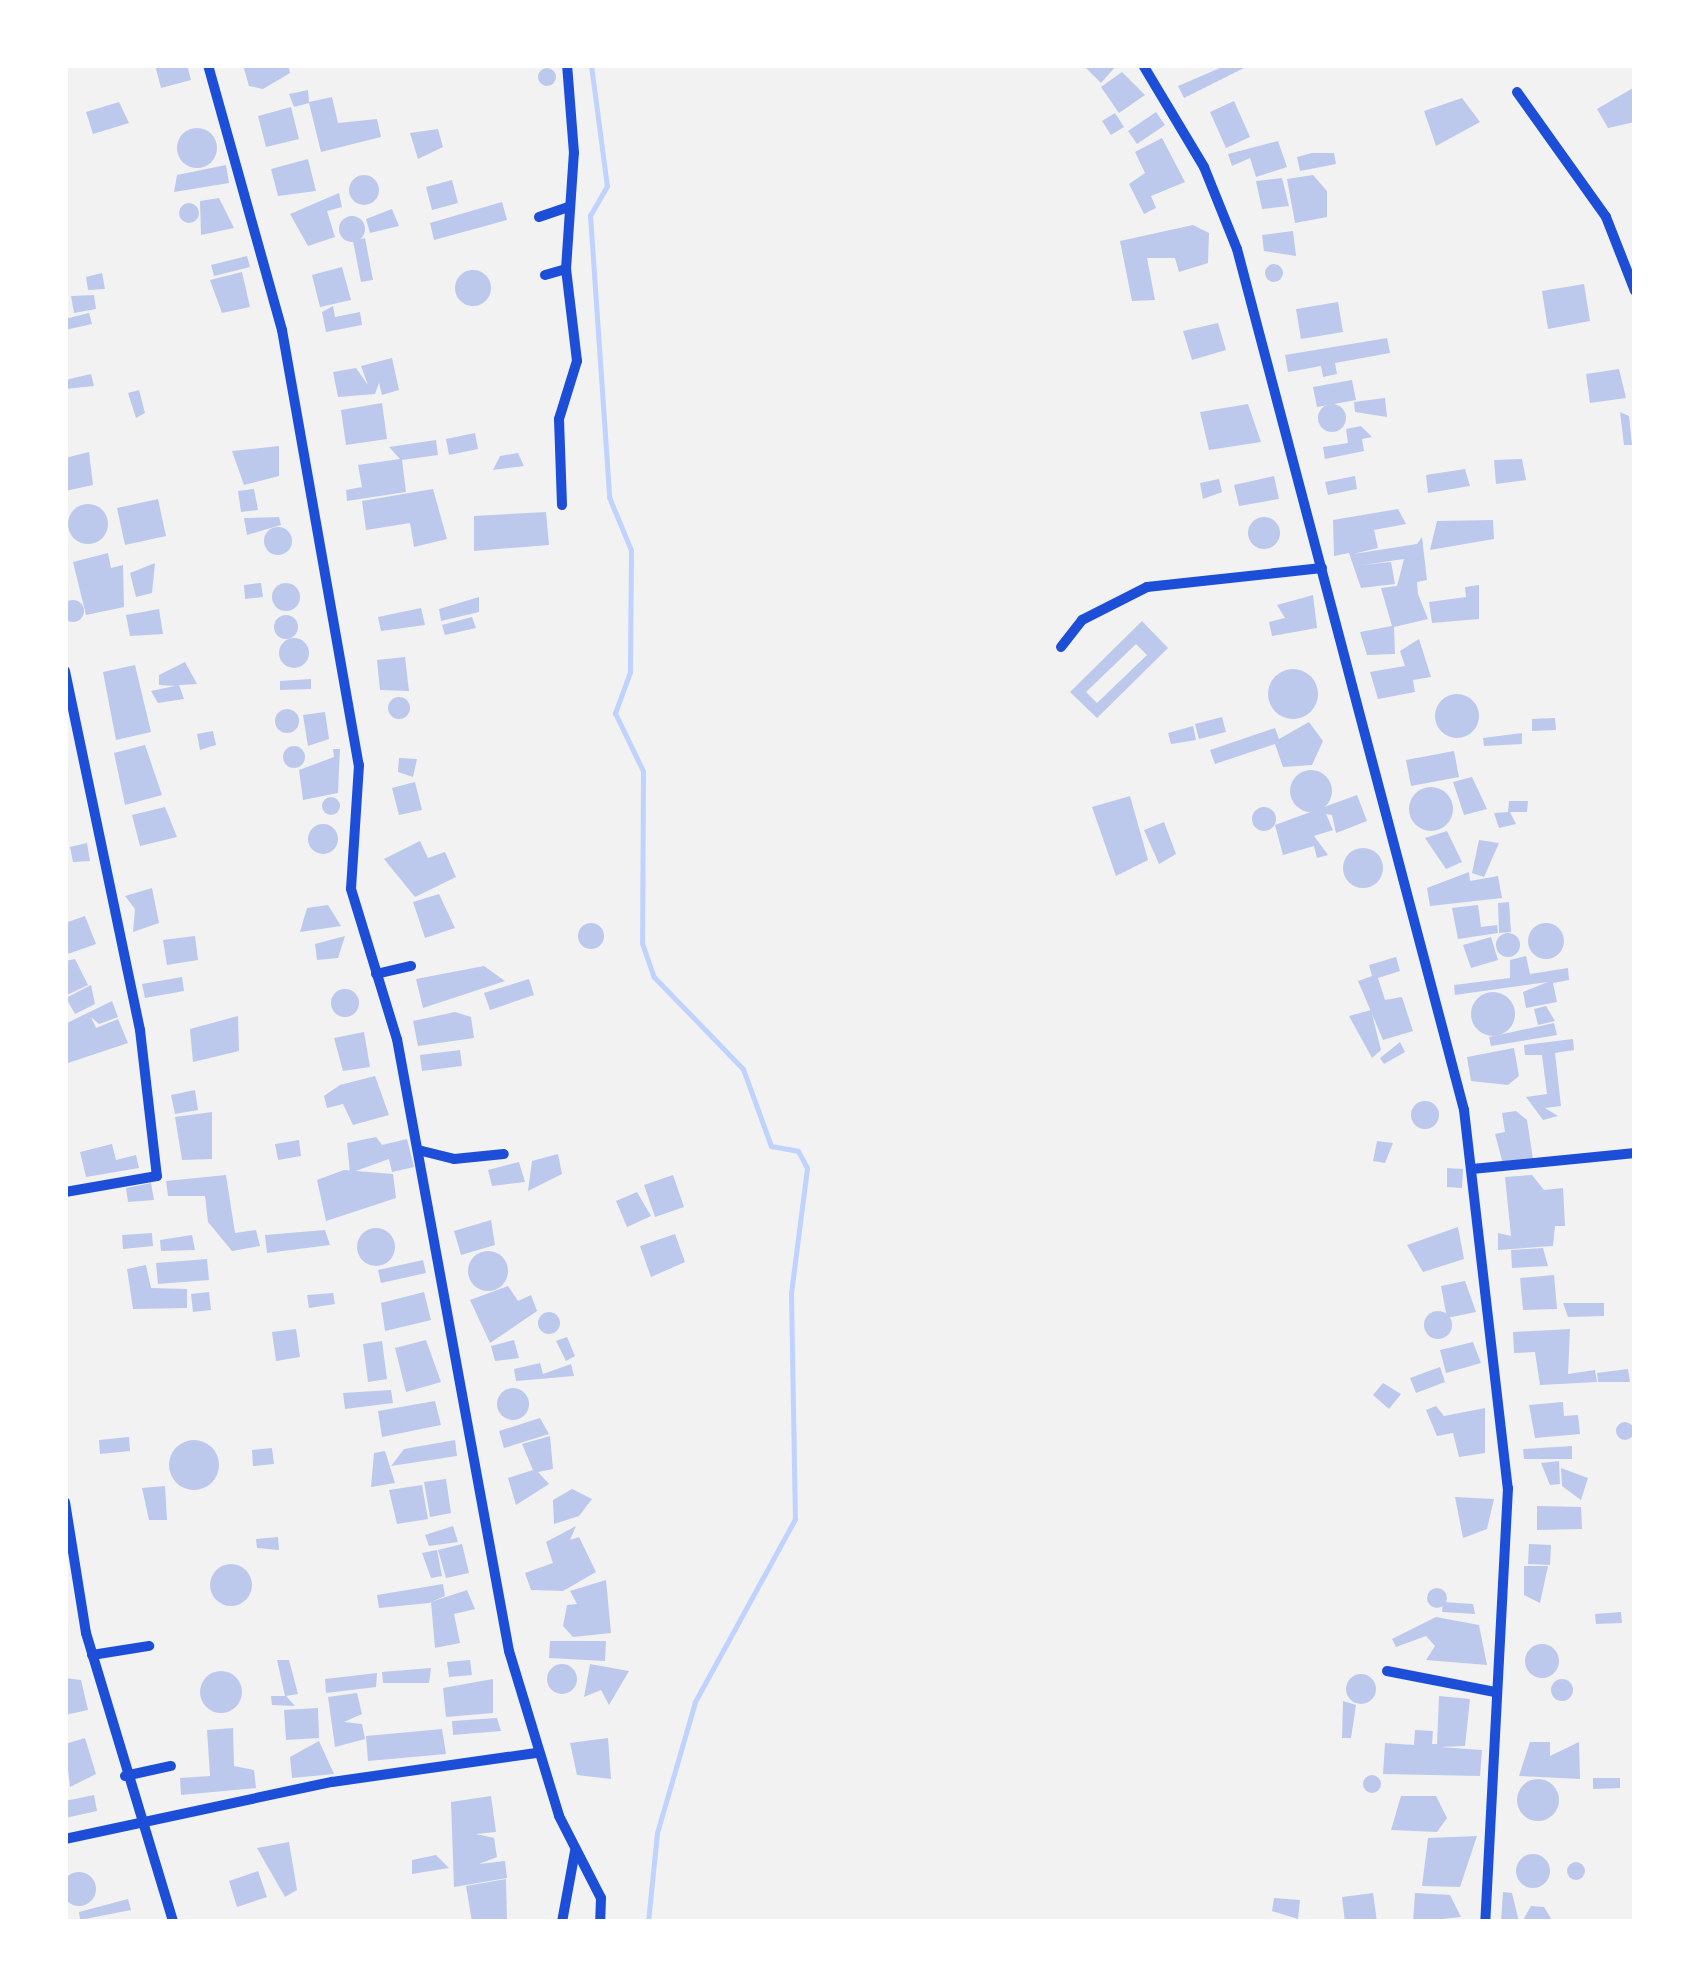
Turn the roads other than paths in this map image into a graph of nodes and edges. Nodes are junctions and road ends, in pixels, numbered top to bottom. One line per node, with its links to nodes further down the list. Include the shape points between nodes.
1 (208, 65): 15 (street, via 282,330 320,532 358,764 351,889)
2 (567, 65): 5 (street)
3 (1143, 65): 11 (street, via 1204,167 1238,249)
4 (1517, 92): 9 (street, via 1586,184)
5 (568, 207): 6 (street); 7 (street)
6 (539, 217)
7 (566, 268): 8 (street); 10 (street, via 577,361 559,419)
8 (545, 274)
9 (1635, 292)
10 (562, 505)
11 (1322, 568): 12 (street, via 1147,586 1082,620); 19 (street, via 1445,1017)
12 (1060, 647)
13 (65, 671): 20 (street, via 140,1030 157,1176)
14 (411, 966): 15 (street)
15 (376, 974): 16 (street)
16 (418, 1150): 18 (street, via 454,1159); 26 (street, via 509,1651)
17 (1635, 1153): 19 (street)
18 (504, 1154)
19 (1472, 1169): 25 (street, via 1508,1488)
20 (65, 1192)
21 (65, 1502): 23 (street)
22 (149, 1646): 23 (street)
23 (92, 1655): 28 (street)
24 (1386, 1671): 25 (street)
25 (1495, 1692): 35 (street)
26 (536, 1753): 29 (street); 31 (street)
27 (171, 1766): 28 (street)
28 (124, 1776): 29 (street)
29 (139, 1820): 30 (street); 32 (street)
30 (65, 1839)
31 (575, 1850): 33 (street); 34 (street, via 601,1898)
32 (173, 1922)
33 (562, 1922)
34 (600, 1922)
35 (1486, 1922)

